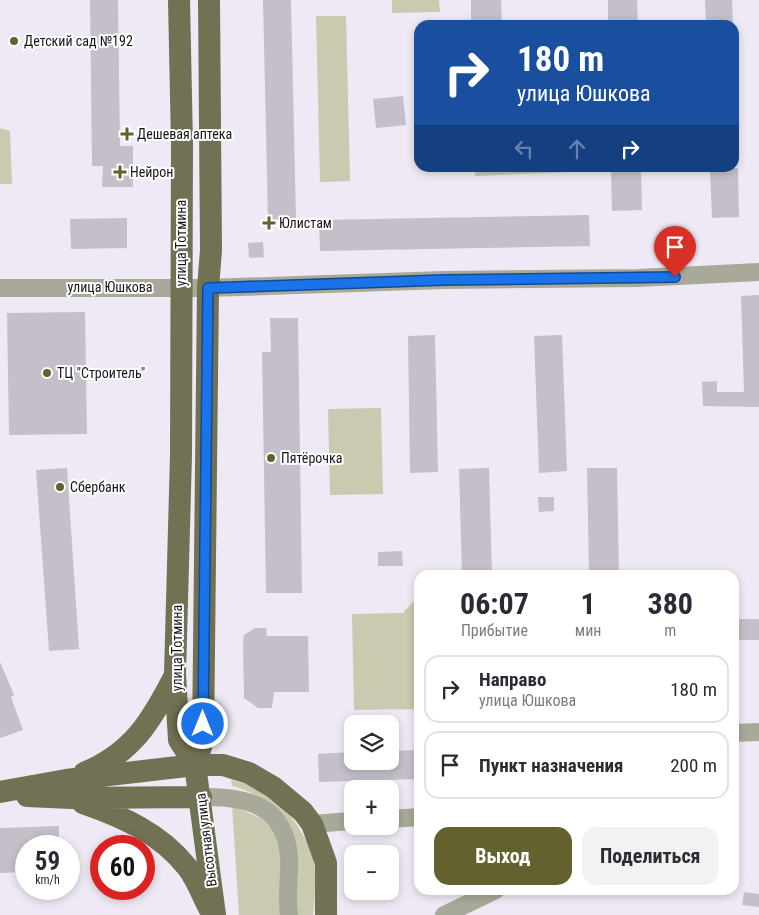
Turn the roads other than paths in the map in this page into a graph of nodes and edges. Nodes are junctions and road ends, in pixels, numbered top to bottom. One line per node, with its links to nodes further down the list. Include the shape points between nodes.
1 (179, 0): 4 (main road, улица Тотмина)
2 (209, 0): 6 (main road, улица Тотмина, via 211,250)
3 (759, 272): 6 (street, улица Юшкова)
4 (181, 287): 5 (street, улица Юшкова); 6 (street, улица Юшкова); 7 (main road, улица Тотмина, via 181,456)
5 (0, 288)
6 (208, 288): 10 (main road, улица Тотмина, via 203,741)
7 (175, 674): 10 (main road, улица Тотмина, via 179,740); 11 (main road, via 157,710 129,746)
8 (759, 732): 9 (street)
9 (739, 733)
10 (195, 765): 11 (main road); 13 (main road, Высотная улица); 17 (main road, via 224,766 249,773 273,787 303,812)
11 (68, 789): 12 (main road); 13 (main road); 19 (main road, via 140,827 168,847 188,868)
12 (0, 794)
13 (201, 797): 19 (main road, Высотная улица); 20 (street, via 231,796 255,804 283,827 289,858)
14 (414, 817): 15 (street)
15 (399, 818)
16 (344, 822): 17 (street)
17 (312, 824): 21 (main road, via 326,863)
18 (486, 895): 22 (street)
19 (213, 915)
20 (289, 915)
21 (326, 915)
22 (444, 915)

